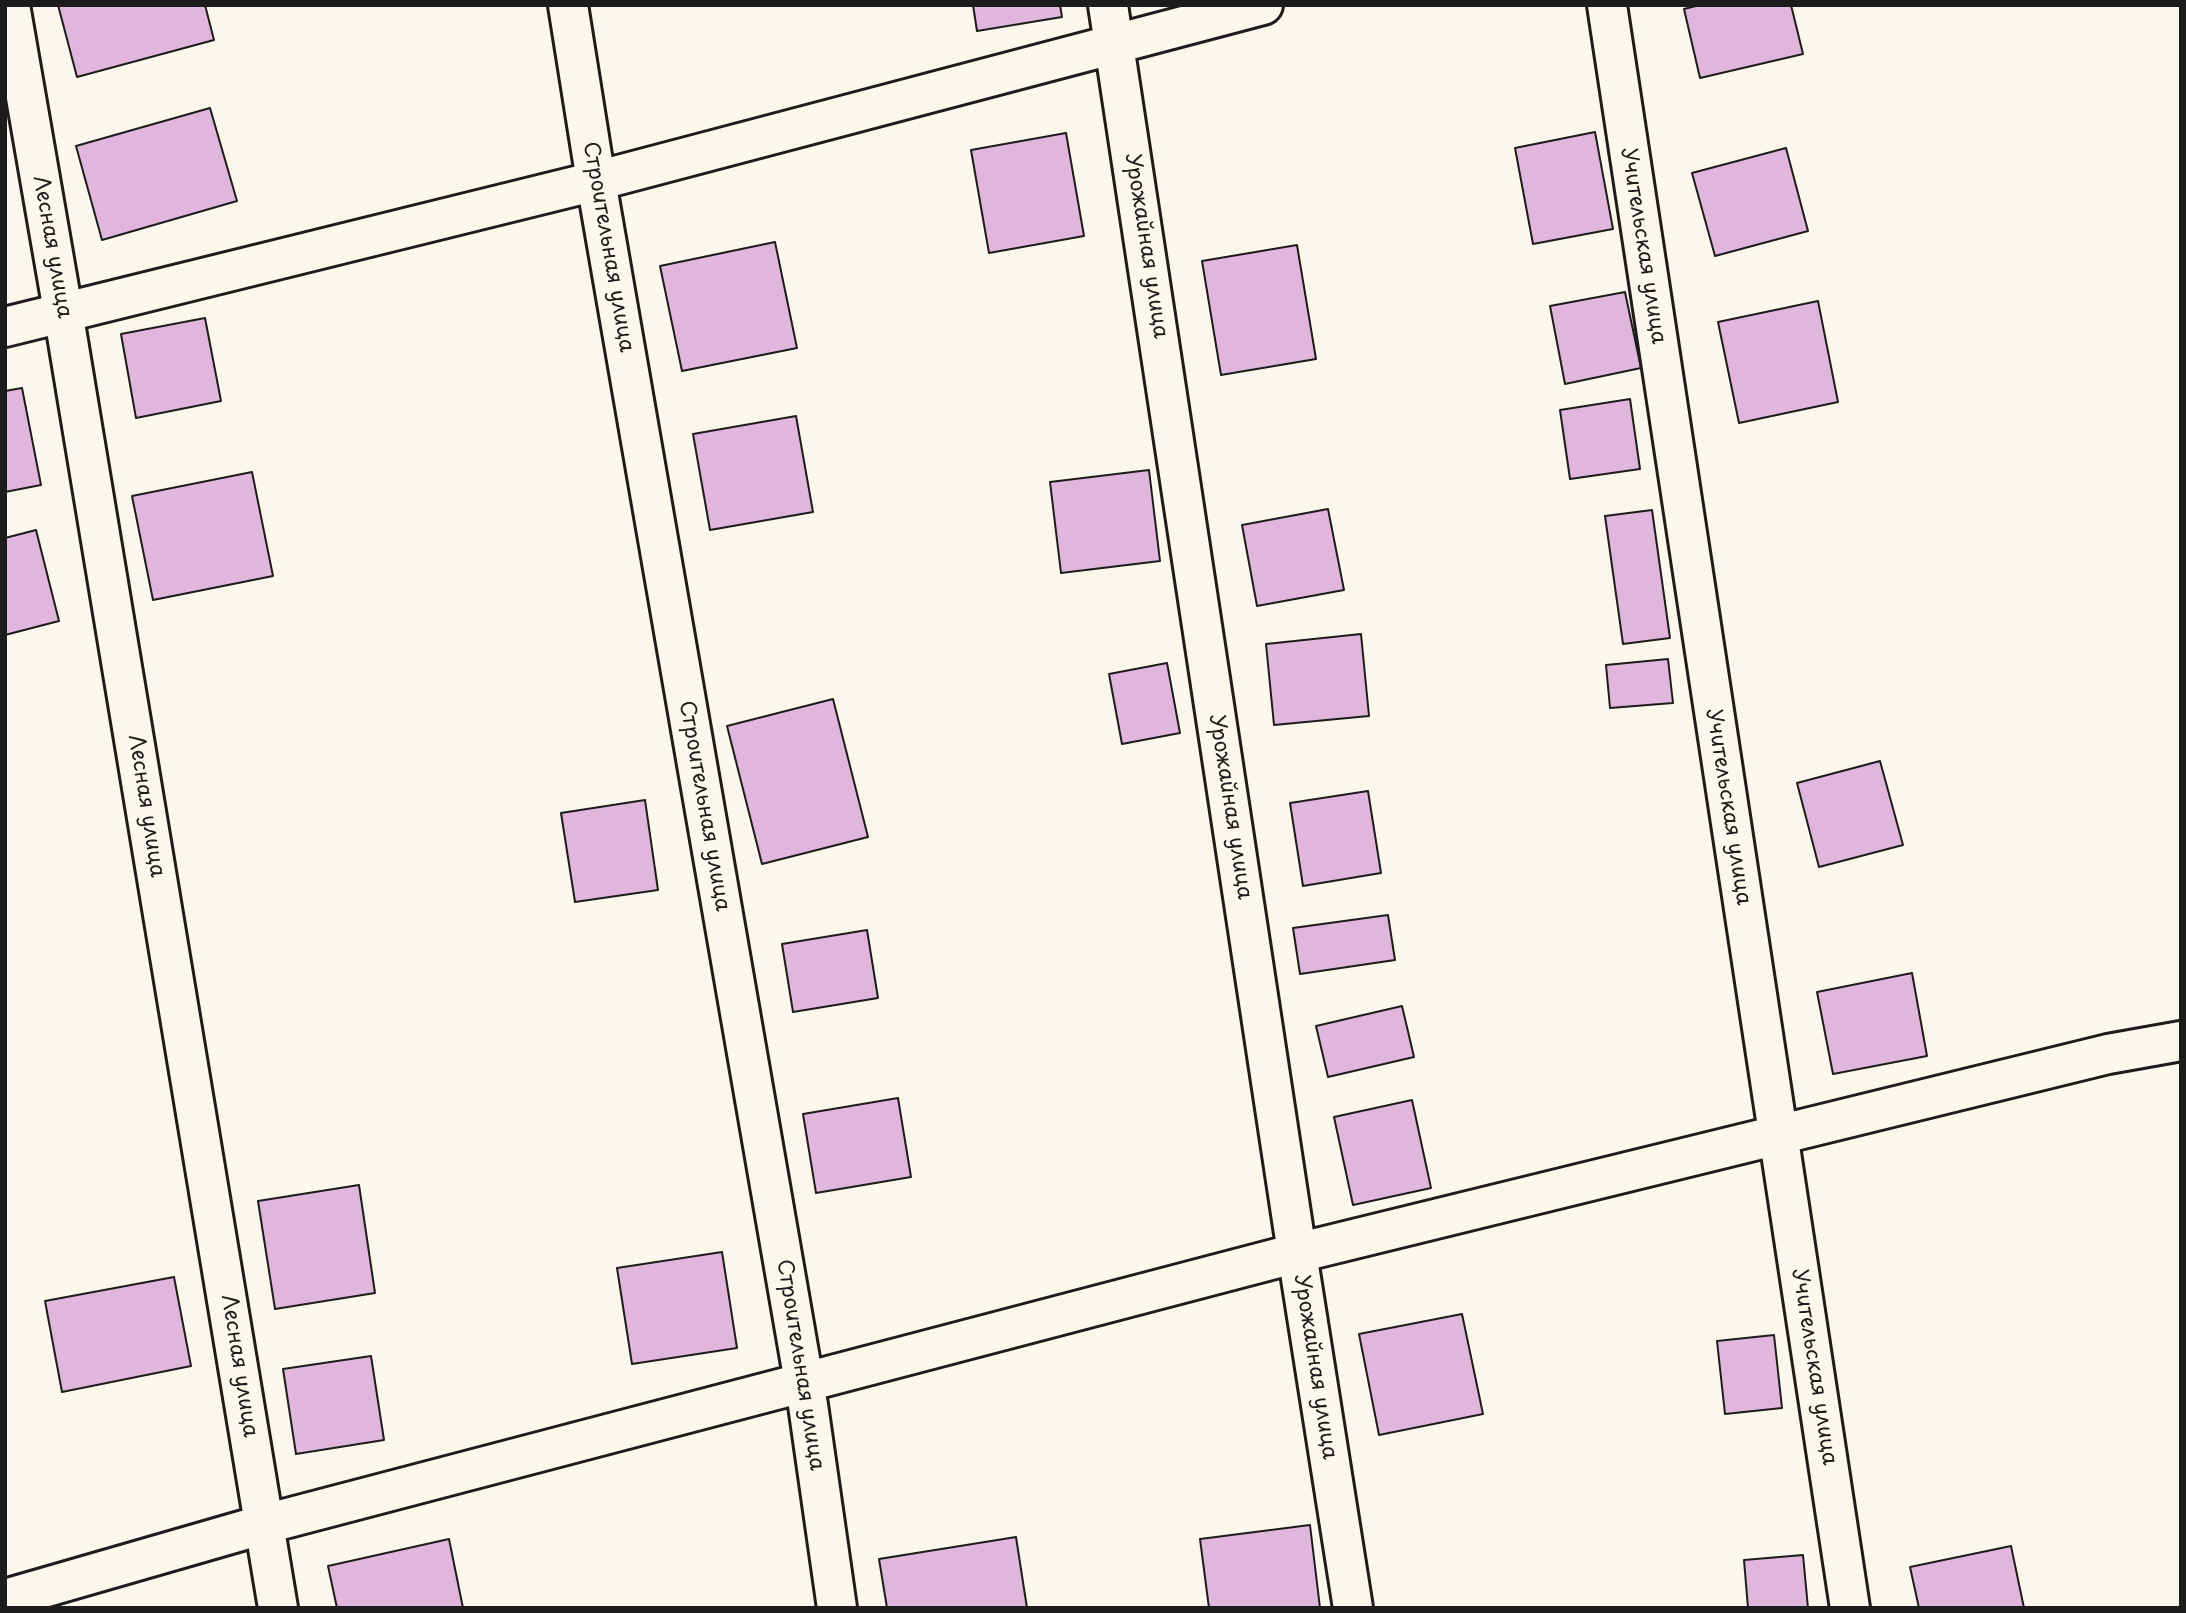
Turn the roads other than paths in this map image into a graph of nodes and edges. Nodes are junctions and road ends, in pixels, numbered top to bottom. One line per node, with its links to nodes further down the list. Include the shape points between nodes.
1 (10, 5): 8 (street, Лесная улица)
2 (568, 5): 7 (street, Строительная улица)
3 (1108, 5): 6 (street, Урожайная улица)
4 (1263, 5): 6 (street)
5 (1606, 5): 11 (street, Учительская улица)
6 (1114, 44): 7 (street); 12 (street, Урожайная улица)
7 (596, 181): 8 (street); 13 (street, Строительная улица)
8 (63, 311): 9 (street); 14 (street, Лесная улица)
9 (5, 327)
10 (2181, 1041): 11 (street, via 2108,1054)
11 (1778, 1135): 12 (street); 19 (street, Учительская улица)
12 (1297, 1253): 13 (street); 18 (street, Урожайная улица)
13 (804, 1382): 14 (street); 17 (street, Строительная улица)
14 (265, 1524): 15 (street); 16 (street, Лесная улица)
15 (5, 1599)
16 (278, 1608)
17 (837, 1608)
18 (1353, 1608)
19 (1850, 1608)

